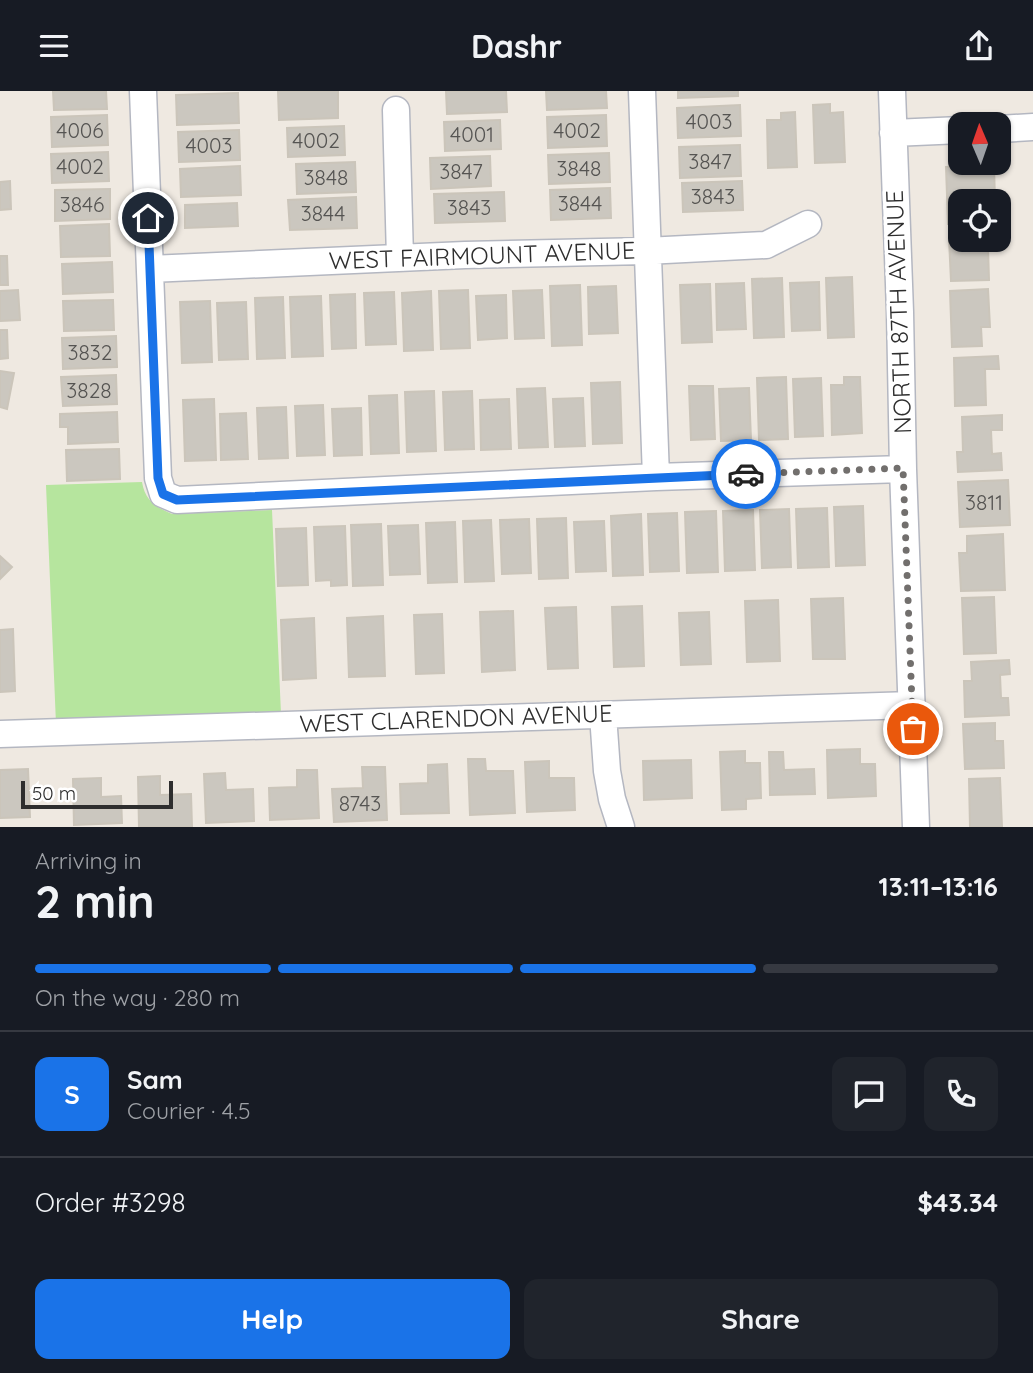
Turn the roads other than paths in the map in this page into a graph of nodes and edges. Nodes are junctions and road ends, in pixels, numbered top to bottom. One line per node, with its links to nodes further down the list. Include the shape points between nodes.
1 (143, 91): 12 (street)
2 (642, 91): 10 (street)
3 (892, 91): 8 (street, NORTH 87TH AVENUE)
4 (396, 110): 11 (street)
5 (1033, 127): 6 (street)
6 (1012, 128)
7 (948, 131): 8 (street)
8 (893, 133): 13 (street, NORTH 87TH AVENUE)
9 (808, 224): 10 (street, WEST FAIRMOUNT AVENUE, via 766,245)
10 (646, 251): 11 (street, WEST FAIRMOUNT AVENUE); 14 (street)
11 (400, 258): 12 (street, WEST FAIRMOUNT AVENUE)
12 (150, 269): 14 (street, via 158,478 163,494 177,500)
13 (903, 468): 14 (street); 15 (street, NORTH 87TH AVENUE)
14 (656, 477)
15 (912, 705): 16 (street, WEST CLARENDON AVENUE); 19 (street, NORTH 87TH AVENUE)
16 (603, 715): 17 (street, WEST CLARENDON AVENUE); 18 (street, via 607,771)
17 (0, 734)
18 (621, 827)
19 (916, 827)

